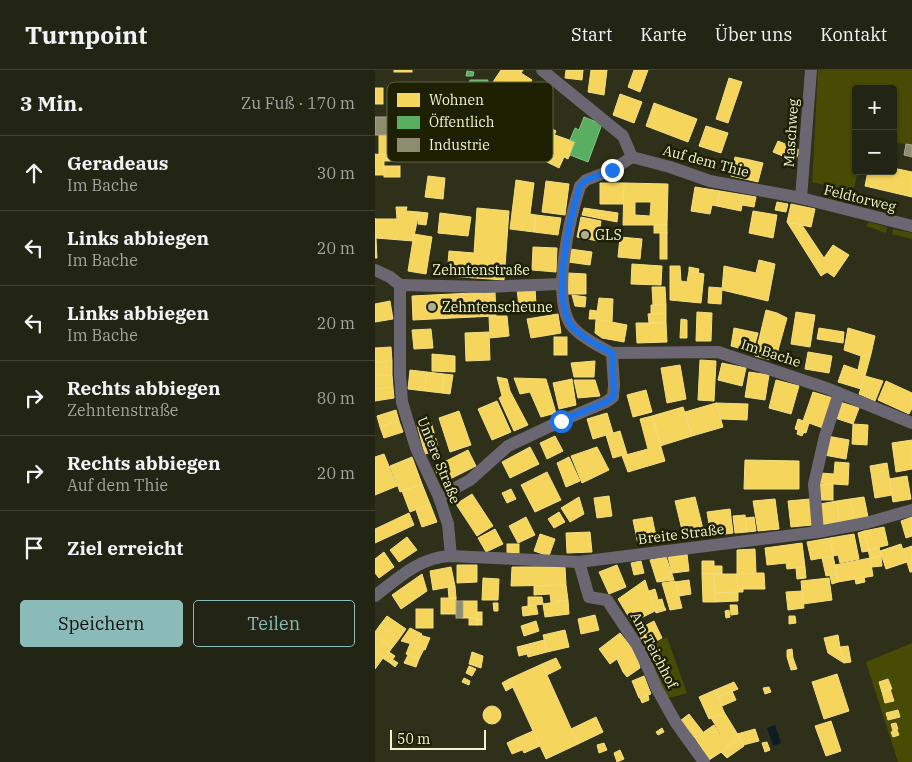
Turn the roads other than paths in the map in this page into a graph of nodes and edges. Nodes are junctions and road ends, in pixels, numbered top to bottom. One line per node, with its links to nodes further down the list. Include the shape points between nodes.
1 (542, 70): 3 (street, via 623,136)
2 (811, 70): 4 (street, Maschweg)
3 (632, 157): 4 (street, Auf dem Thie, via 710,181); 8 (street, via 580,186 566,244)
4 (801, 198): 5 (street, Feldtorweg)
5 (912, 226)
6 (375, 270): 7 (street)
7 (400, 284): 8 (street, Zehntenstraße, via 485,287); 12 (street, Untere Straße, via 402,402 416,448)
8 (561, 284): 9 (street, via 571,325)
9 (612, 353): 10 (street, Im Bache, via 718,352); 12 (street, via 613,397 507,446 470,480)
10 (839, 393): 11 (street, Im Bache); 14 (street, via 814,484)
11 (912, 423)
12 (439, 497): 15 (street, Untere Straße, via 448,524)
13 (912, 510): 14 (street, Breite Straße)
14 (818, 532): 16 (street, Breite Straße)
15 (451, 556): 16 (street, Breite Straße); 17 (street, Breite Straße, via 421,562)
16 (579, 562): 18 (street, Am Teichhof, via 589,597 607,600 637,645 677,723)
17 (375, 596)
18 (704, 762)

